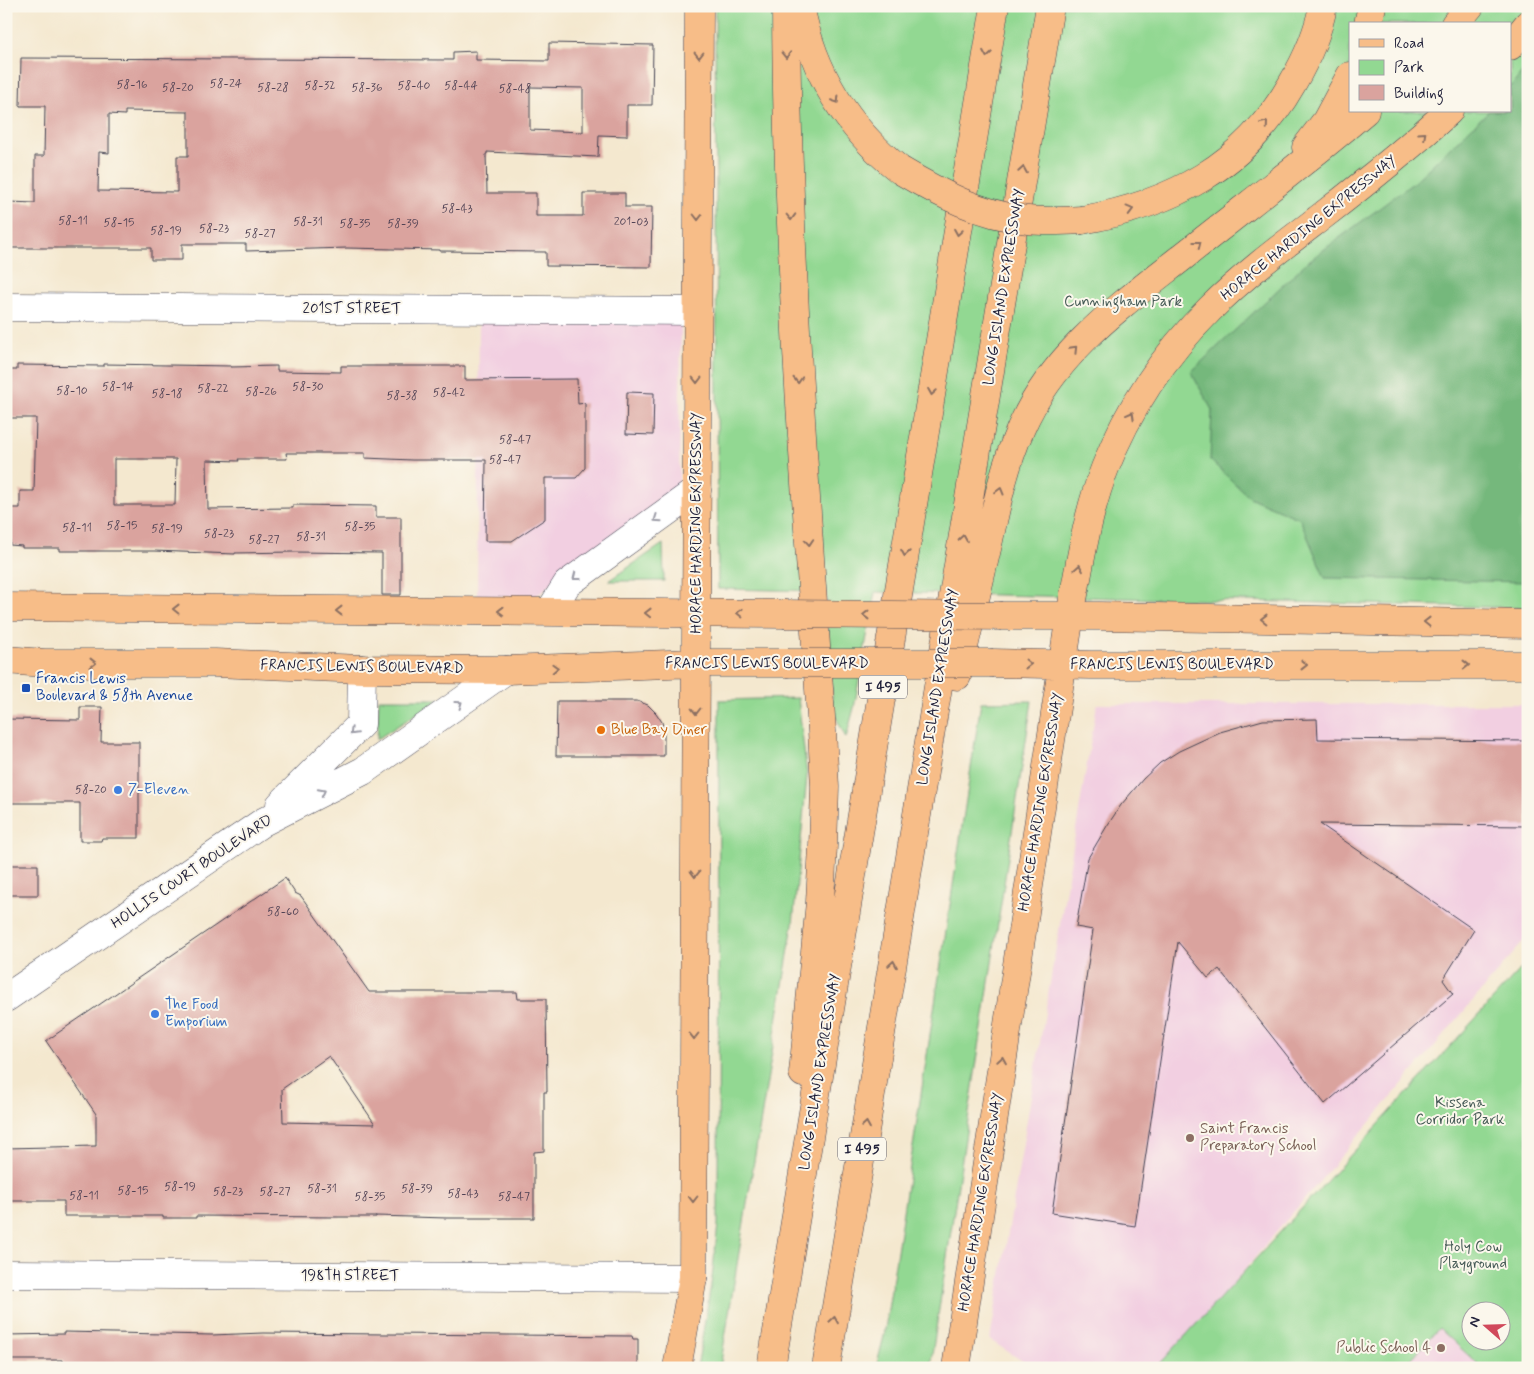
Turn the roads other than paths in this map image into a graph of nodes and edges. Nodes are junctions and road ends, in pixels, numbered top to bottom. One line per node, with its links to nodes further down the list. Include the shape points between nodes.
1 (699, 6): 18 (main road, HORACE HARDING EXPRESSWAY, one-way to 18)
2 (786, 6): 36 (main road, one-way to 36, via 796,340 825,787 820,902)
3 (800, 6): 6 (main road, one-way to 6, bridge, via 812,51 836,102 868,142 900,170 952,199 978,209 1028,220 1052,221 1082,220 1135,209 1201,180 1232,158 1258,132 1285,96 1314,40)
4 (995, 6): 36 (main road, LONG ISLAND EXPRESSWAY / I 495, one-way to 36)
5 (1050, 6): 32 (main road, LONG ISLAND EXPRESSWAY / I 495, one-way to 5)
6 (1323, 6)
7 (1372, 6): 9 (main road)
8 (1470, 6): 10 (main road)
9 (1368, 22)
10 (1457, 22)
11 (1528, 24): 12 (main road)
12 (1512, 44)
13 (1349, 78): 16 (main road, via 1326,121 1306,148)
14 (1365, 112): 16 (main road)
15 (1448, 112): 23 (main road, HORACE HARDING EXPRESSWAY, one-way to 15, via 1089,517 1104,469 1138,401 1161,367 1210,308 1240,281 1381,170)
16 (1243, 209): 32 (main road, one-way to 16, via 1000,492 1021,428 1053,372 1078,344)
17 (6, 308): 18 (street, 201ST STREET)
18 (698, 311): 19 (main road, HORACE HARDING EXPRESSWAY, one-way to 19)
19 (697, 490): 21 (street, one-way to 21, via 568,584); 22 (main road, HORACE HARDING EXPRESSWAY)
20 (6, 607): 21 (main road, one-way to 20)
21 (550, 612): 22 (main road, one-way to 21)
22 (697, 612): 23 (main road, one-way to 22, bridge); 26 (main road, HORACE HARDING EXPRESSWAY)
23 (1070, 616): 24 (main road, one-way to 23); 27 (main road, HORACE HARDING EXPRESSWAY)
24 (1528, 624)
25 (6, 660): 29 (main road, FRANCIS LEWIS BOULEVARD, one-way to 29)
26 (696, 663): 27 (main road, FRANCIS LEWIS BOULEVARD, one-way to 27, bridge); 30 (main road, FRANCIS LEWIS BOULEVARD, one-way to 26); 35 (main road, HORACE HARDING EXPRESSWAY, one-way to 35)
27 (1062, 665): 28 (main road, FRANCIS LEWIS BOULEVARD, one-way to 28); 40 (main road, HORACE HARDING EXPRESSWAY, one-way to 27)
28 (1528, 665)
29 (362, 669): 30 (main road, FRANCIS LEWIS BOULEVARD); 31 (street, one-way to 31, via 361,724)
30 (506, 670): 31 (street, HOLLIS COURT BOULEVARD, one-way to 30, via 363,771)
31 (263, 822): 33 (street, HOLLIS COURT BOULEVARD)
32 (898, 931): 39 (main road, LONG ISLAND EXPRESSWAY / I 495, one-way to 32)
33 (6, 998)
34 (6, 1274): 35 (street, 198TH STREET)
35 (693, 1278): 37 (main road, HORACE HARDING EXPRESSWAY)
36 (777, 1332): 38 (main road, LONG ISLAND EXPRESSWAY / I 495)
37 (677, 1368)
38 (771, 1368)
39 (826, 1368)
40 (956, 1368)

